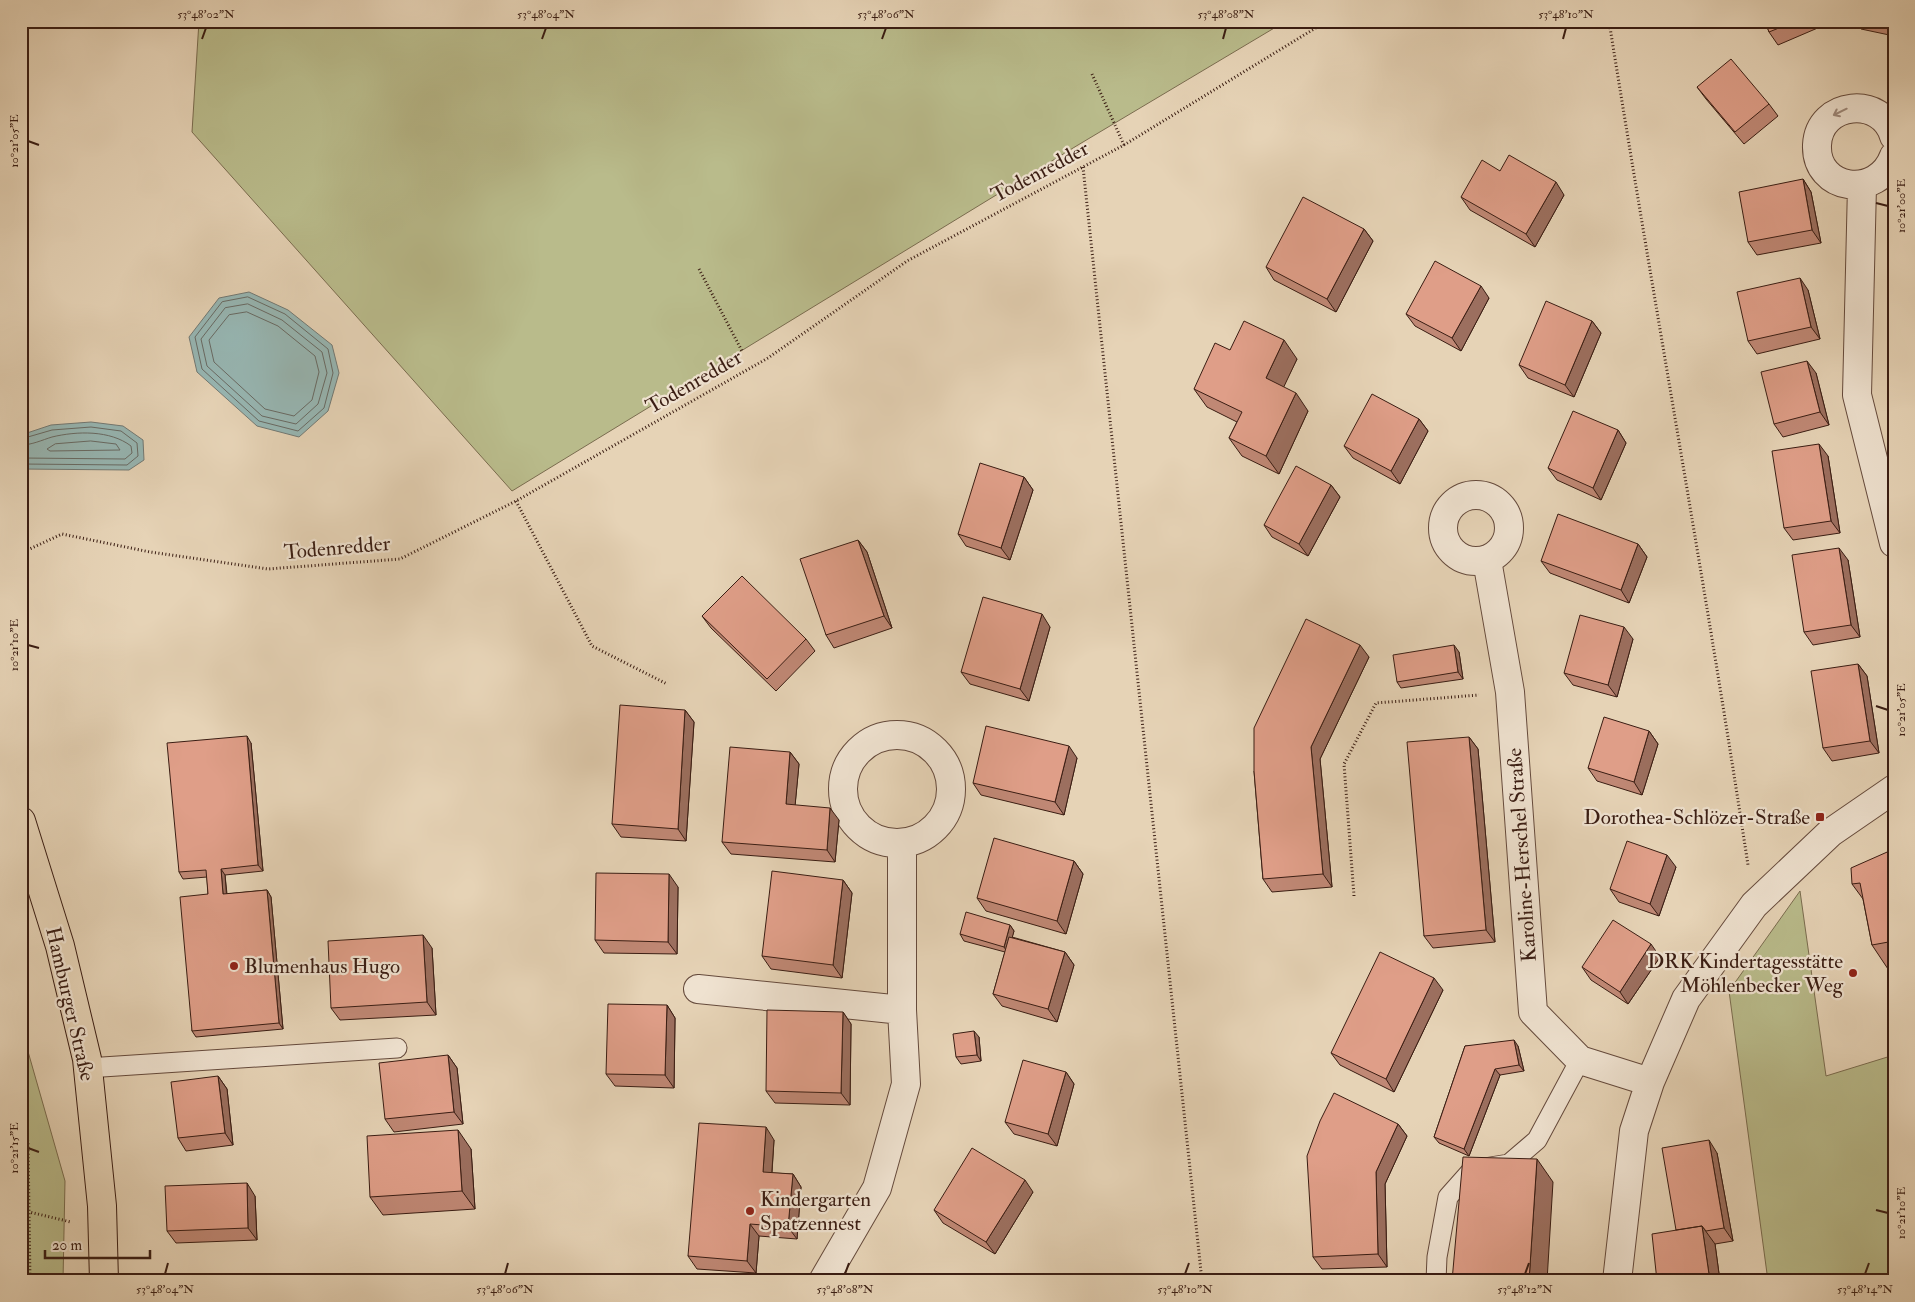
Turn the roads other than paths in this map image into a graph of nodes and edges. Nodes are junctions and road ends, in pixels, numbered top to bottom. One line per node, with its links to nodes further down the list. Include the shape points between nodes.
1 (1891, 122): 3 (street, one-way to 3, via 1863,108 1851,108 1832,116 1820,132 1817,145 1825,171 1835,180)
2 (1894, 156): 3 (street, via 1883,175)
3 (1862, 186): 4 (street, via 1857,395)
4 (1894, 543)
5 (1487, 560): 12 (street, Karoline-Herschel Straße, via 1510,692 1533,1012)
6 (1894, 789): 14 (street, via 1830,833 1754,905 1686,999)
7 (21, 822): 13 (main road, Hamburger Straße, via 60,946)
8 (902, 843): 10 (street)
9 (698, 989): 10 (street)
10 (902, 1010): 16 (street, via 906,1084 877,1188)
11 (397, 1048): 13 (lane)
12 (1580, 1060): 14 (street, Karoline-Herschel Straße); 17 (lane, via 1537,1140 1509,1164 1472,1170 1448,1197)
13 (87, 1068): 15 (main road, Hamburger Straße)
14 (1650, 1082): 18 (street, via 1634,1131)
15 (104, 1281)
16 (823, 1281)
17 (1436, 1281)
18 (1617, 1281)

